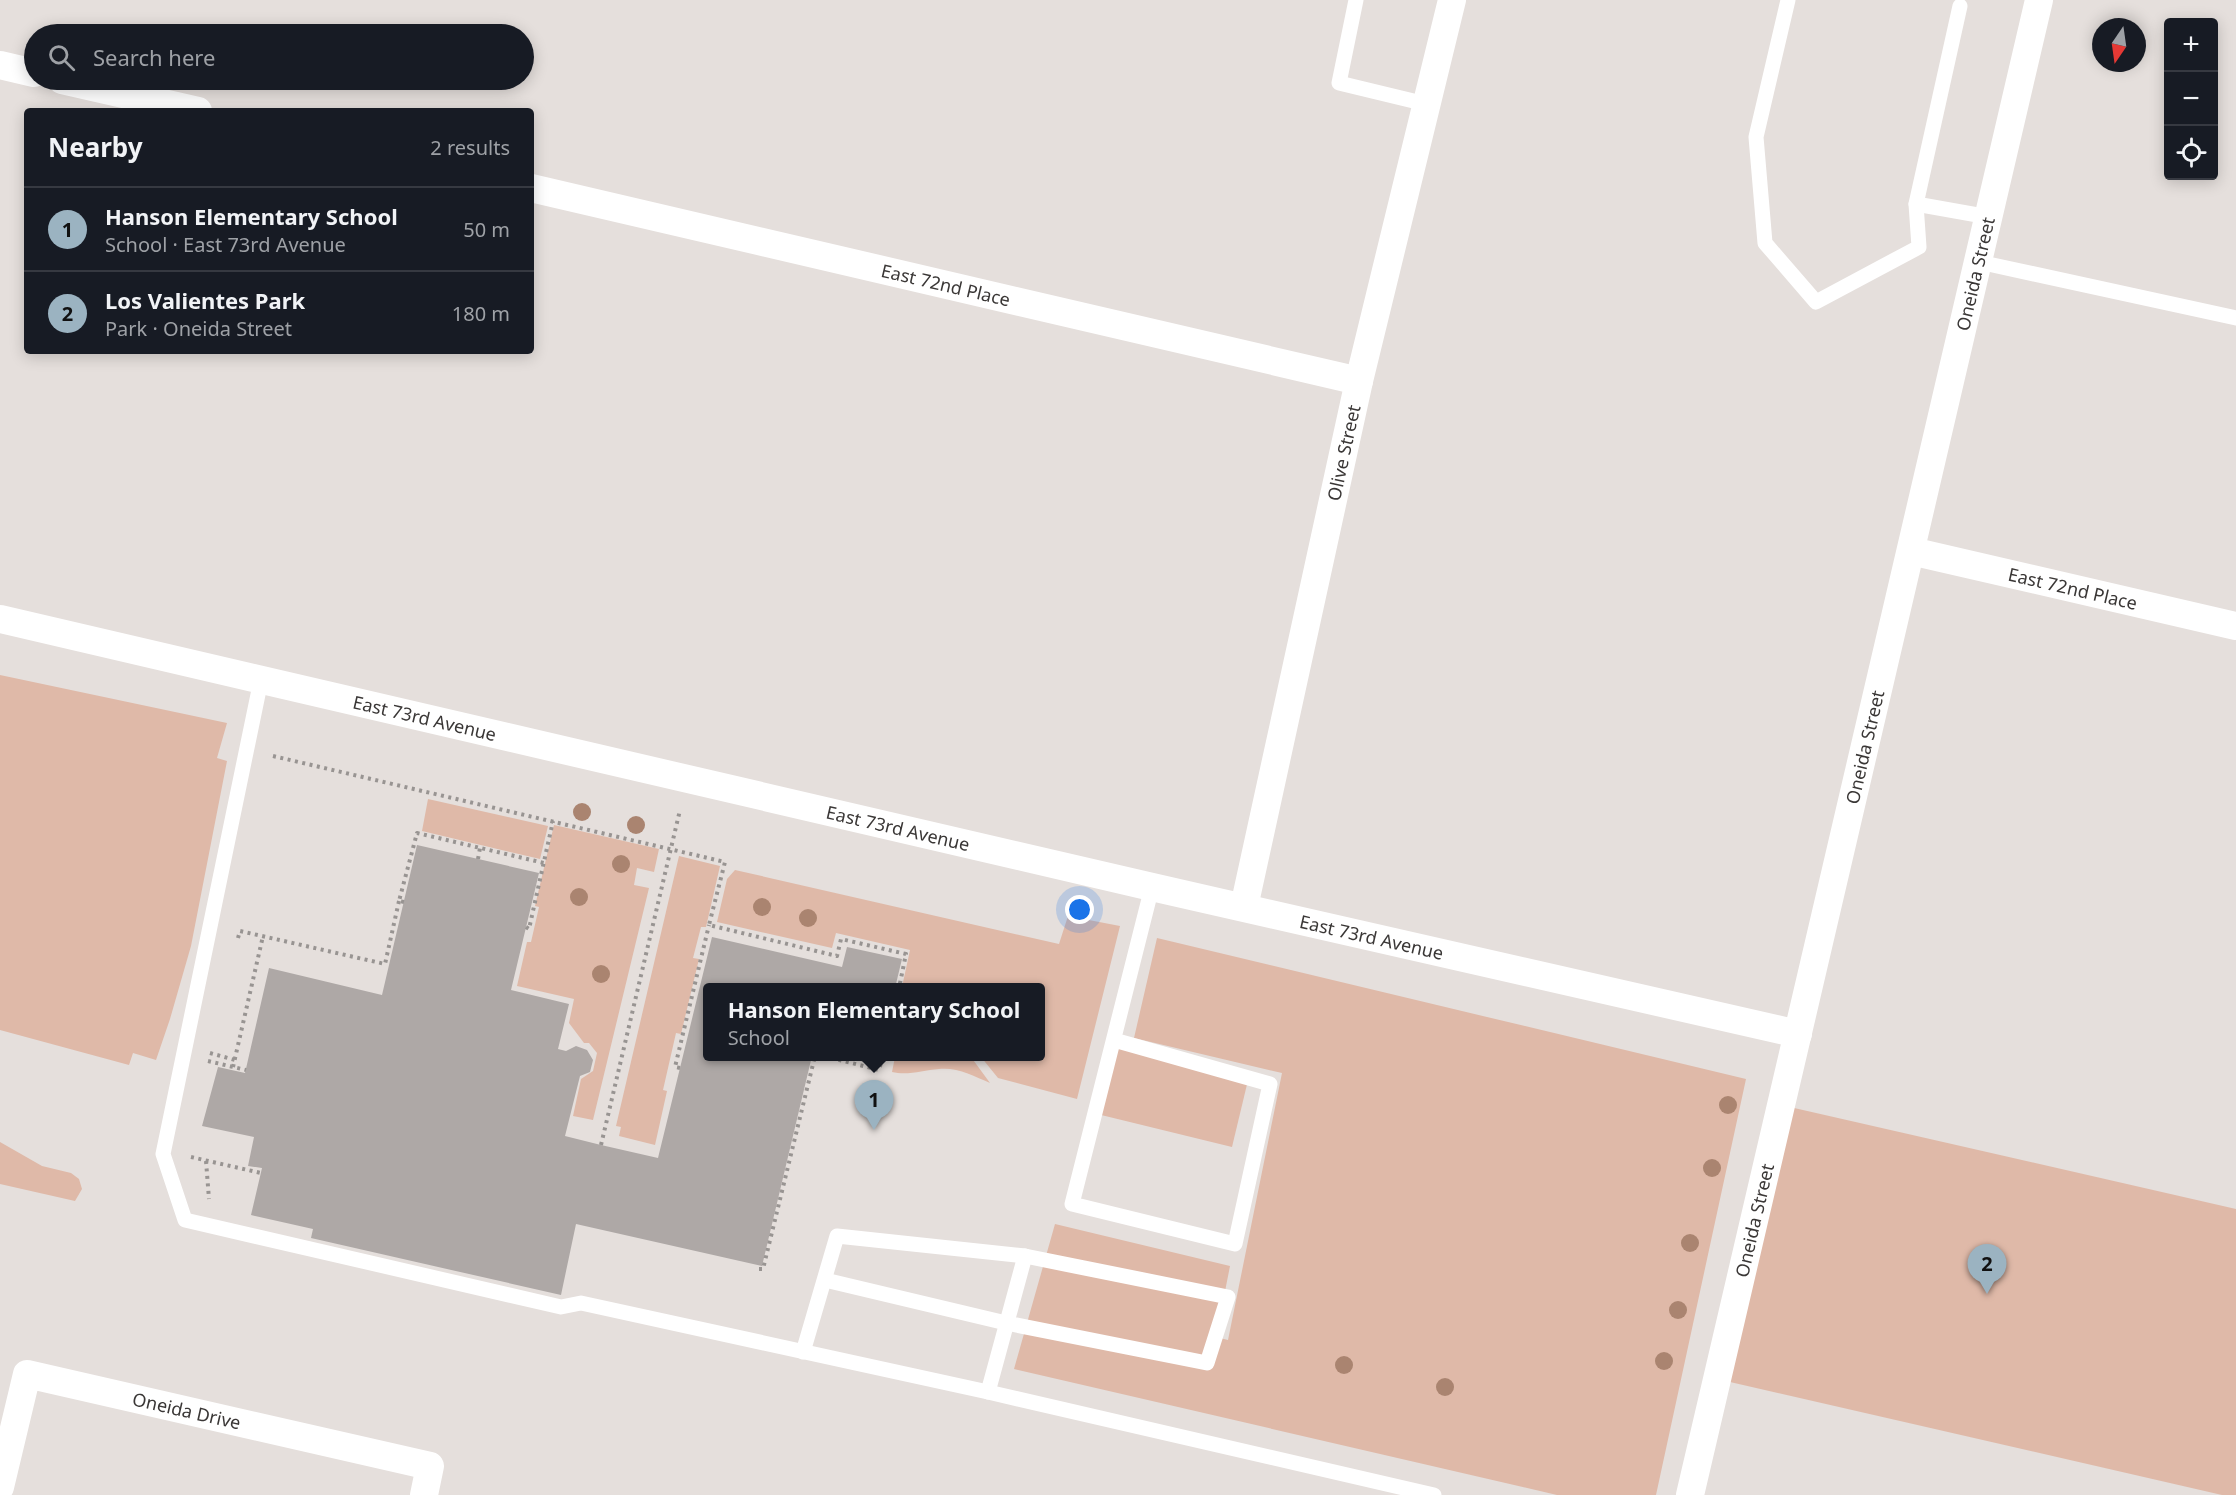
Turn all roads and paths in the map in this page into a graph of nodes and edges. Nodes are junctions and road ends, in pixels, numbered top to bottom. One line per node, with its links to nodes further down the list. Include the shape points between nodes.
1 (1356, 0): 9 (lane, via 1339,83)
2 (1452, 0): 9 (street, Olive Street)
3 (1788, 0): 12 (lane, via 1756,137 1765,243 1816,302 1919,247)
4 (2039, 0): 13 (street, Oneida Street)
5 (1960, 6): 12 (lane)
6 (0, 65): 7 (street)
7 (24, 71)
8 (106, 90): 10 (street)
9 (1426, 104): 16 (street, Olive Street)
10 (185, 108)
11 (534, 189): 16 (street, East 72nd Place)
12 (1916, 204): 13 (lane)
13 (1989, 217): 14 (street, Oneida Street)
14 (1978, 262): 15 (lane); 17 (street, Oneida Street)
15 (2236, 318)
16 (1359, 381): 28 (street, Olive Street)
17 (1911, 551): 19 (street, East 72nd Place); 36 (street, Oneida Street)
18 (0, 619): 20 (street, East 73rd Avenue)
19 (2236, 626)
20 (261, 680): 21 (lane); 27 (street, East 73rd Avenue)
21 (246, 749): 22 (path); 54 (lane, via 164,1154 185,1220 561,1307 581,1302)
22 (553, 821): 24 (path); 26 (path)
23 (480, 848): 25 (path); 26 (path); 31 (path, via 417,833 386,964)
24 (671, 849): 29 (path, via 724,862); 47 (path)
25 (478, 859)
26 (544, 863): 30 (path, via 529,928)
27 (1152, 887): 28 (street, East 73rd Avenue); 37 (lane)
28 (1244, 907): 36 (street, East 73rd Avenue)
29 (709, 926): 33 (path); 35 (path, via 837,956 841,939 906,954)
30 (526, 927)
31 (263, 936): 32 (path, via 240,931); 40 (path)
32 (236, 942)
33 (704, 947): 34 (path); 45 (path, via 675,1067)
34 (709, 949)
35 (900, 983)
36 (1798, 1034): 59 (street, Oneida Street)
37 (1114, 1040): 37 (lane, via 1072,1204 1235,1244 1270,1084)
38 (204, 1052): 40 (path)
39 (202, 1059): 44 (path)
40 (235, 1059): 44 (path)
41 (813, 1061): 51 (path, via 764,1269)
42 (844, 1061): 43 (path, via 879,1070)
43 (882, 1061)
44 (233, 1067): 46 (path)
45 (680, 1068)
46 (246, 1070)
47 (601, 1145)
48 (184, 1156): 49 (path)
49 (261, 1173)
50 (1025, 1256): 52 (lane, via 837,1236); 53 (lane); 53 (lane, via 1228,1297 1207,1363)
51 (759, 1269)
52 (825, 1280): 53 (lane); 54 (lane)
53 (1006, 1323): 55 (lane)
54 (802, 1352): 55 (lane)
55 (988, 1392): 58 (lane)
56 (0, 1486): 57 (street, Oneida Drive, via 27,1374 430,1466)
57 (424, 1495)
58 (1434, 1495)
59 (1690, 1495)

